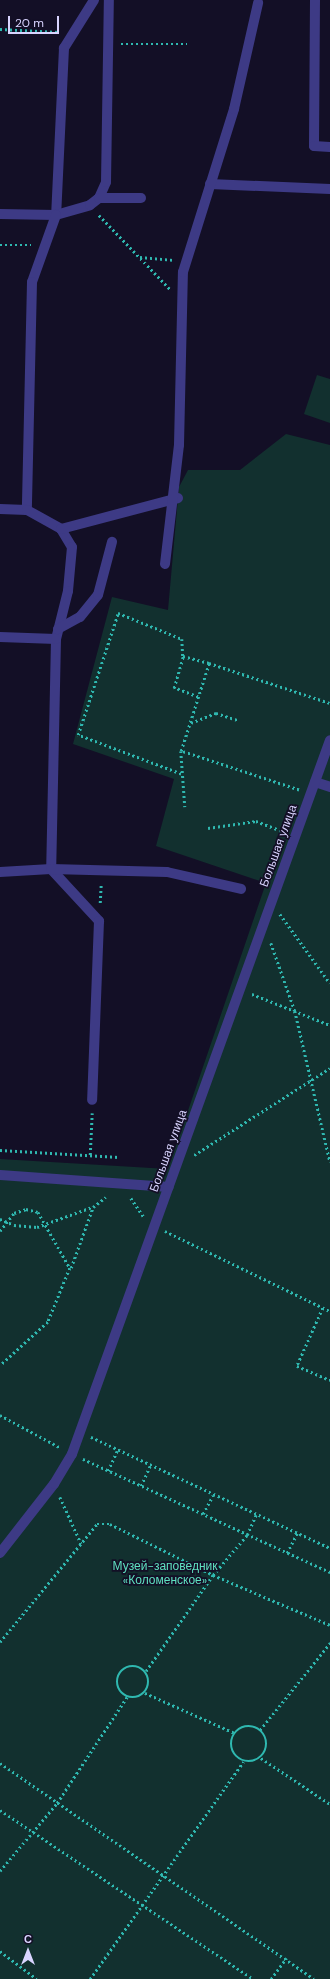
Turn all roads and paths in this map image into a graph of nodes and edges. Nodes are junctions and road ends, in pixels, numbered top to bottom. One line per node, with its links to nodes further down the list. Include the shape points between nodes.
1 (94, 0): 6 (street)
2 (109, 0): 7 (street)
3 (315, 0): 9 (street, via 314,146)
4 (258, 3): 10 (street, via 234,109)
5 (0, 29): 6 (path)
6 (74, 32): 16 (street, via 64,48)
7 (109, 44): 8 (path); 12 (street, via 108,155 106,182)
8 (187, 44)
9 (330, 147)
10 (210, 184): 11 (street); 20 (street)
11 (330, 189)
12 (99, 198): 13 (street); 14 (street)
13 (141, 198)
14 (90, 206): 16 (street); 19 (path)
15 (0, 214): 16 (street)
16 (56, 215): 17 (street)
17 (45, 244): 18 (path); 24 (street, via 32,282)
18 (0, 245)
19 (139, 257): 20 (path); 21 (path)
20 (187, 261): 21 (street)
21 (182, 303): 22 (street, via 180,445)
22 (174, 497): 25 (street); 27 (street)
23 (0, 509): 24 (street)
24 (27, 510): 25 (street)
25 (61, 529): 28 (street, via 72,547 68,591)
26 (112, 542): 28 (street, via 98,595 80,617)
27 (165, 564)
28 (57, 634): 29 (street); 45 (street)
29 (0, 637)
30 (183, 656): 31 (path); 32 (path, via 174,688); 38 (path, via 182,639 118,613 78,735)
31 (209, 663): 32 (path); 33 (path)
32 (198, 697): 35 (path)
33 (330, 703)
34 (238, 720): 35 (path, via 216,713)
35 (190, 723): 37 (path)
36 (330, 740): 39 (street, Большая улица)
37 (181, 751): 38 (path); 41 (path)
38 (181, 774): 42 (path)
39 (315, 782): 40 (street); 41 (street, Большая улица)
40 (330, 788)
41 (312, 792): 44 (street, Большая улица)
42 (185, 807)
43 (208, 828): 44 (path, via 256,821)
44 (296, 837): 49 (street, Большая улица)
45 (51, 869): 46 (street); 47 (street); 50 (street)
46 (101, 871): 48 (street, via 167,872); 50 (path)
47 (0, 872)
48 (241, 889)
49 (272, 903): 51 (street, Большая улица); 52 (path)
50 (99, 921): 58 (street)
51 (263, 924): 53 (street, Большая улица); 54 (path)
52 (330, 983)
53 (240, 989): 54 (path); 66 (street, Большая улица)
54 (295, 1011): 55 (path); 57 (path)
55 (330, 1024)
56 (330, 1068): 57 (path)
57 (310, 1080): 62 (path); 63 (path)
58 (92, 1100): 60 (path)
59 (0, 1150): 60 (path)
60 (90, 1155): 61 (path)
61 (120, 1157)
62 (190, 1158)
63 (330, 1162)
64 (0, 1175): 65 (street)
65 (121, 1184): 66 (street); 67 (path); 72 (path)
66 (170, 1187): 72 (street, Большая улица)
67 (93, 1207): 70 (path); 74 (path)
68 (0, 1218): 69 (path)
69 (7, 1221): 70 (path, via 24,1228); 70 (path, via 26,1209 38,1212); 73 (path)
70 (47, 1222): 74 (path)
71 (167, 1223): 72 (path)
72 (158, 1230): 75 (path); 82 (street, Большая улица, via 124,1302)
73 (0, 1231)
74 (70, 1268): 77 (path, via 48,1322)
75 (323, 1308): 76 (path); 78 (path, via 297,1366)
76 (330, 1311)
77 (0, 1366)
78 (330, 1380)
79 (0, 1415): 82 (path)
80 (104, 1445): 81 (path)
81 (117, 1451): 83 (path); 84 (path)
82 (72, 1454): 84 (path); 85 (street, Большая улица)
83 (150, 1466): 86 (path); 87 (path)
84 (108, 1471): 86 (path)
85 (54, 1484): 92 (path); 94 (street, Большая улица)
86 (141, 1486): 88 (path)
87 (213, 1495): 88 (path); 89 (path)
88 (203, 1514): 91 (path)
89 (256, 1515): 90 (path); 91 (path)
90 (297, 1533): 93 (path); 95 (path)
91 (247, 1535): 95 (path); 97 (path)
92 (81, 1543): 97 (path, via 97,1524 110,1524); 99 (path)
93 (330, 1548)
94 (0, 1553)
95 (287, 1553): 96 (path)
96 (330, 1572)
97 (213, 1575): 98 (path); 101 (path)
98 (330, 1625)
99 (0, 1642)
100 (330, 1643): 104 (path)
101 (146, 1671): 102 (path, via 149,1684); 103 (path, via 131,1665 118,1674 119,1690)
102 (145, 1693): 103 (path, via 136,1698); 105 (path)
103 (127, 1697): 109 (path)
104 (260, 1730): 105 (path, via 249,1726); 106 (path, via 267,1744)
105 (234, 1733): 107 (path, via 232,1752)
106 (261, 1758): 107 (path); 110 (path)
107 (243, 1762): 114 (path)
108 (0, 1763): 109 (path)
109 (57, 1803): 112 (path); 114 (path)
110 (330, 1804)
111 (0, 1810): 112 (path)
112 (32, 1832): 113 (path); 115 (path)
113 (0, 1871)
114 (162, 1876): 115 (path); 117 (path)
115 (143, 1903): 119 (path); 120 (path)
116 (0, 1951): 118 (path)
117 (286, 1958): 121 (path); 122 (path)
118 (37, 1979)
119 (90, 1979)
120 (253, 1979)
121 (271, 1979)
122 (314, 1979)

